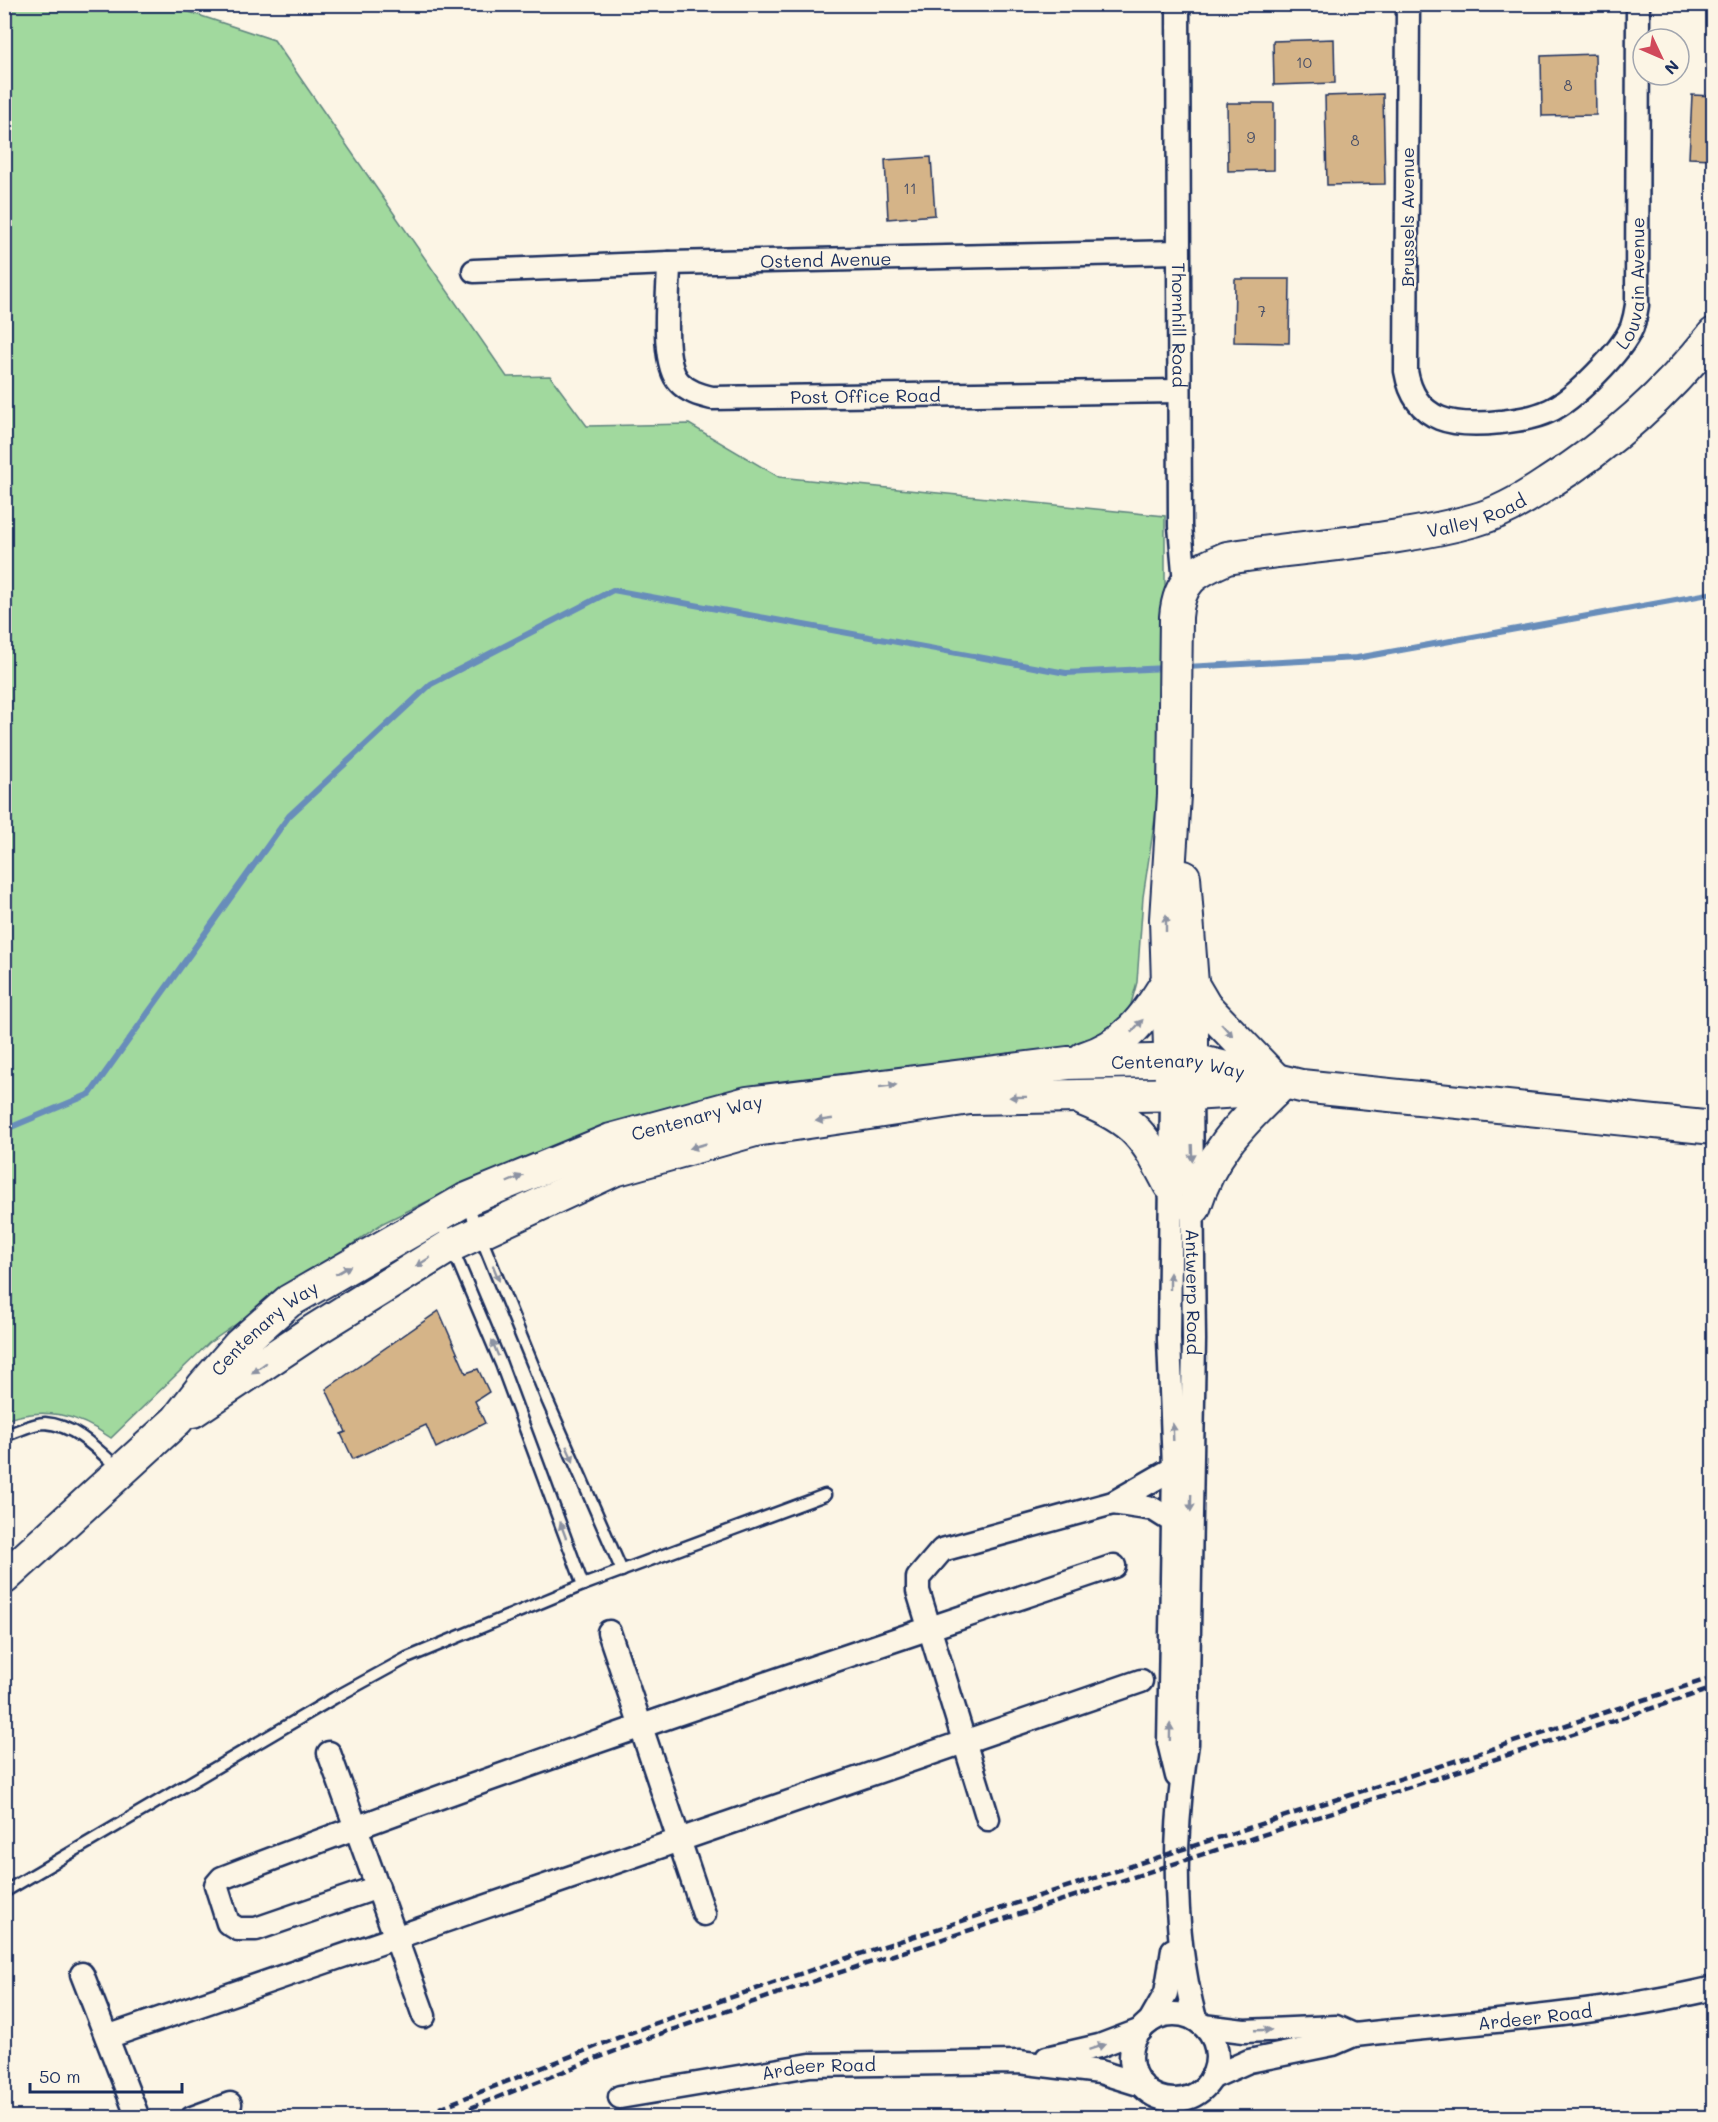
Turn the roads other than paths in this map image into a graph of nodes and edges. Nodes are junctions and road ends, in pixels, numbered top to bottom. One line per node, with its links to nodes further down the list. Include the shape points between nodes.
1 (1178, 4): 4 (street, Thornhill Road)
2 (1408, 4): 9 (street, Brussels Avenue, via 1406,371 1409,389 1421,406)
3 (1638, 4): 9 (street, Louvain Avenue, via 1637,305 1632,327 1602,368 1551,411 1524,420 1484,424 1454,424)
4 (1178, 252): 5 (street, Ostend Avenue); 8 (street, Thornhill Road)
5 (669, 263): 6 (street, Ostend Avenue); 8 (street, Post Office Road, via 668,349 672,372 693,393 712,398)
6 (474, 271)
7 (1713, 334): 10 (main road, Valley Road, via 1635,419 1585,460 1521,501 1478,519 1421,533 1227,558 1204,568)
8 (1178, 391): 10 (street, Thornhill Road)
9 (1437, 417)
10 (1185, 583): 11 (main road, Thornhill Road, via 1178,597)
11 (1176, 704): 12 (main road, Antwerp Road, via 1174,795 1190,929)
12 (1180, 983): 13 (main road, Antwerp Road); 14 (main road, one-way to 12, via 1115,1046); 15 (main road, one-way to 15)
13 (1182, 1060): 14 (main road, Centenary Way); 15 (main road, Centenary Way); 16 (main road, Antwerp Road)
14 (1068, 1063): 20 (main road, Centenary Way, one-way to 14, via 611,1140 747,1103)
15 (1285, 1085): 16 (main road, Centenary Way); 18 (main road, Centenary Way); 21 (main road, via 1226,1140 1204,1178)
16 (1181, 1094): 17 (main road, Centenary Way); 19 (street, Antwerp Road); 21 (street, Antwerp Road, one-way to 21)
17 (1076, 1096): 19 (main road, via 1105,1108 1135,1128); 23 (main road, Centenary Way, one-way to 23, via 970,1098 755,1130 614,1170)
18 (1713, 1128)
19 (1170, 1185): 27 (street, Antwerp Road, one-way to 19, via 1169,1339)
20 (465, 1200): 22 (main road, Centenary Way); 23 (lane)
21 (1194, 1208): 42 (street, Antwerp Road, one-way to 42, via 1187,1744)
22 (438, 1215): 24 (lane); 25 (main road, Centenary Way, one-way to 22, via 240,1345 289,1301)
23 (479, 1231): 24 (main road, Centenary Way); 33 (lane, one-way to 33)
24 (450, 1246): 25 (main road, Centenary Way, one-way to 25, via 313,1331 214,1400); 35 (lane, one-way to 24, via 476,1300)
25 (177, 1420): 28 (main road, Centenary Way)
26 (4, 1436): 28 (lane, via 43,1423 69,1429)
27 (1174, 1468): 30 (street); 31 (street, Antwerp Road)
28 (121, 1471): 34 (main road, Centenary Way)
29 (825, 1495): 33 (lane)
30 (1113, 1503): 31 (street, via 1153,1509); 36 (street, via 942,1550 918,1578 918,1592)
31 (1172, 1521): 42 (street, Antwerp Road, one-way to 31, via 1169,1743)
32 (1114, 1566): 36 (street)
33 (622, 1571): 35 (lane)
34 (4, 1578)
35 (583, 1585): 47 (lane, via 407,1658)
36 (930, 1629): 39 (street); 40 (street)
37 (609, 1632): 39 (street)
38 (1141, 1681): 40 (street)
39 (642, 1726): 44 (street); 45 (street)
40 (965, 1742): 43 (street); 45 (street)
41 (329, 1753): 44 (street)
42 (1180, 1790): 48 (street, Antwerp Road)
43 (988, 1819)
44 (356, 1827): 46 (street); 46 (street, via 218,1880 216,1885 228,1923 238,1929 256,1929)
45 (680, 1841): 49 (street); 50 (street)
46 (378, 1887): 50 (street)
47 (4, 1892)
48 (1178, 1910): 54 (street, Antwerp Road, via 1184,1971); 55 (street, Antwerp Road, via 1170,1979 1160,2007)
49 (704, 1914)
50 (398, 1938): 53 (street); 57 (street)
51 (82, 1974): 57 (street)
52 (1713, 1988): 56 (street, Ardeer Road, via 1598,2010)
53 (424, 2016)
54 (1200, 2023): 55 (street, via 1174,2014); 56 (street, Ardeer Road, one-way to 56, via 1244,2031 1336,2027); 59 (street, via 1211,2035 1217,2057)
55 (1146, 2026): 58 (street, Ardeer Road, one-way to 55, via 1074,2054); 60 (street, via 1132,2052 1132,2064)
56 (1354, 2035): 59 (street, Ardeer Road, via 1333,2044 1249,2061)
57 (107, 2037): 63 (street)
58 (1019, 2062): 60 (street, Ardeer Road, via 1100,2072); 61 (street, Ardeer Road, via 810,2065)
59 (1208, 2083): 60 (street, via 1195,2094 1173,2100); 66 (street)
60 (1146, 2089): 65 (street)
61 (620, 2097)
62 (230, 2104): 64 (street)
63 (138, 2118)
64 (192, 2118)
65 (1166, 2118)
66 (1186, 2118)

